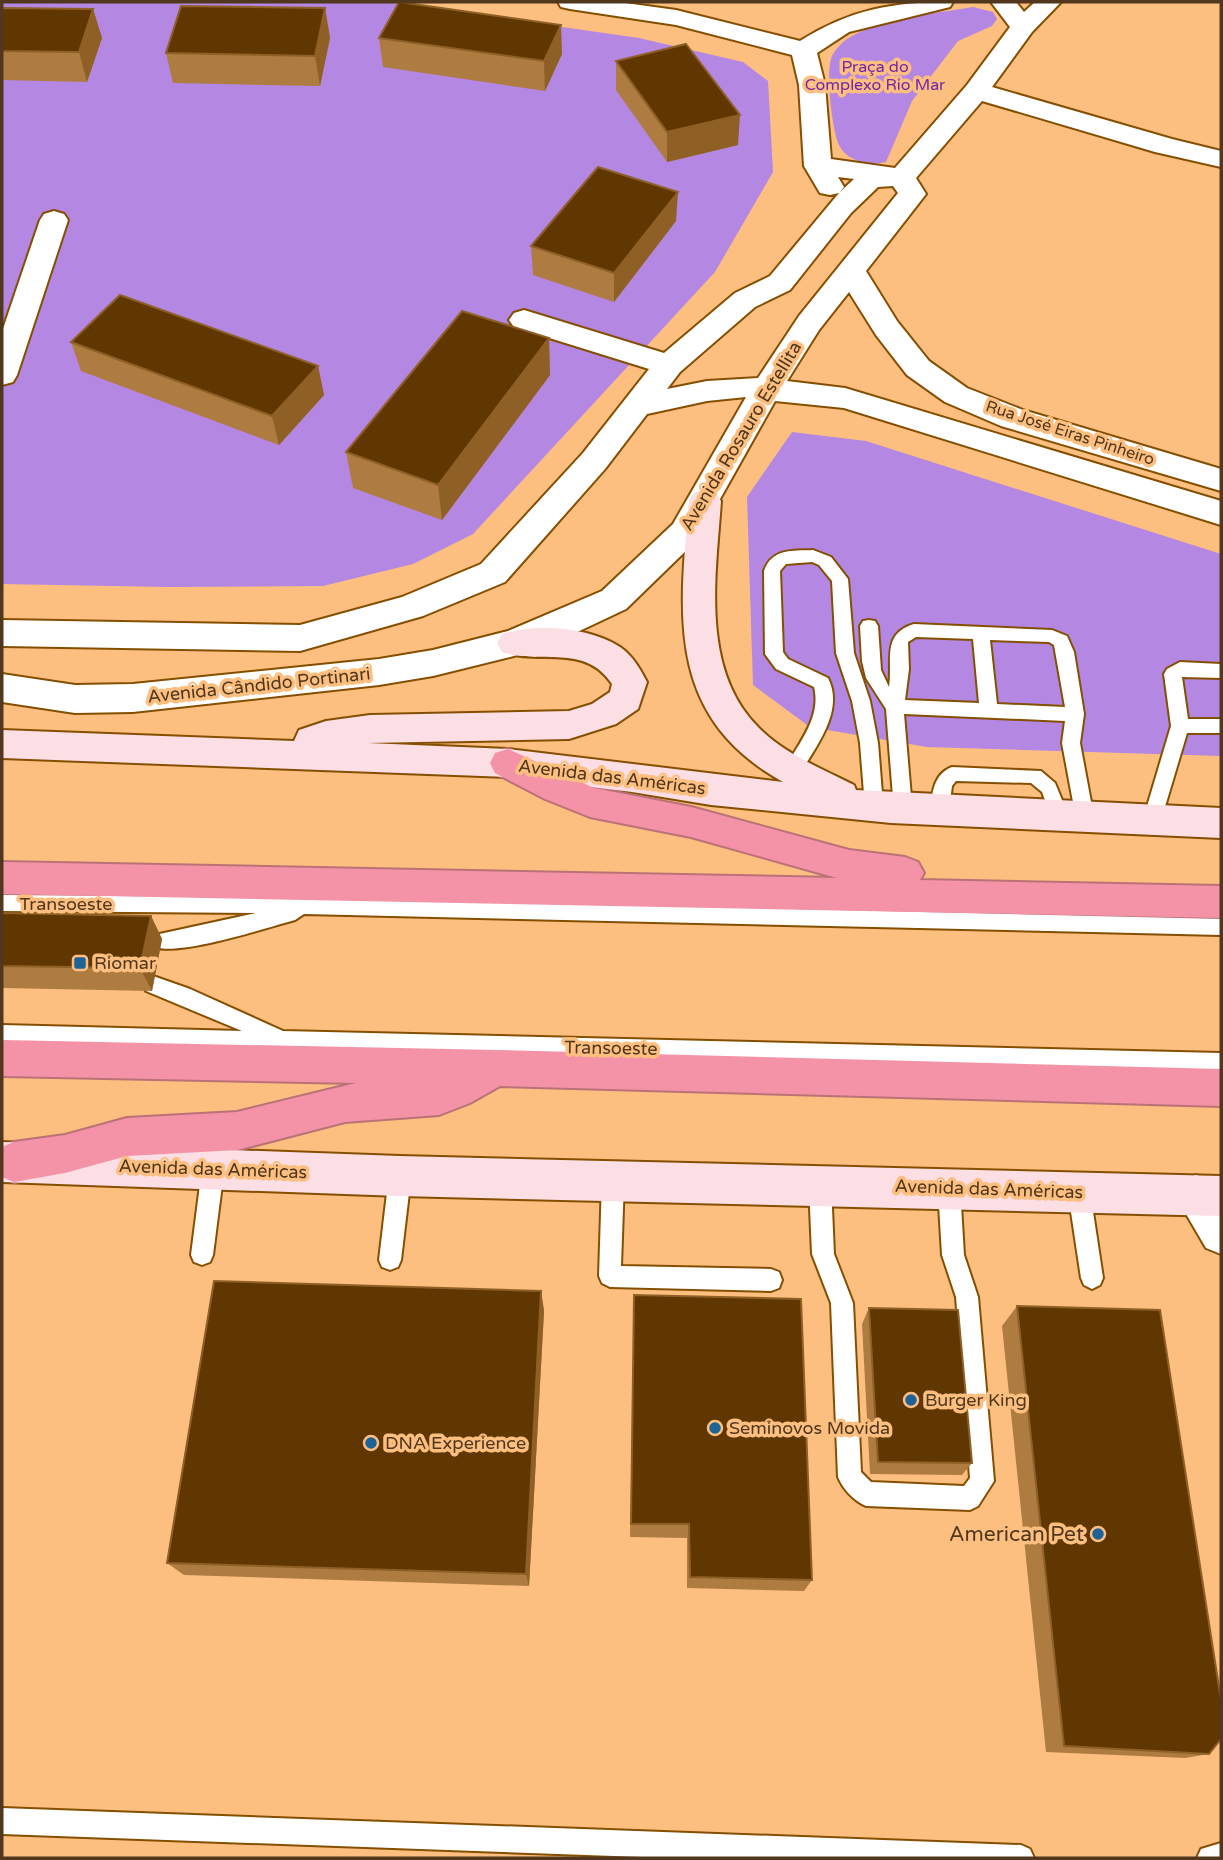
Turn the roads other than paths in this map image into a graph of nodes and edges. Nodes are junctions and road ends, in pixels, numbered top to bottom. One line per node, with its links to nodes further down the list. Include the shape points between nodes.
1 (570, 2): 6 (street, via 676,18)
2 (941, 2): 6 (street, via 840,27)
3 (1003, 2): 5 (street)
4 (1049, 2): 5 (street)
5 (1023, 27): 7 (street)
6 (804, 50): 9 (street, via 812,85)
7 (976, 91): 8 (street); 10 (street)
8 (1221, 159)
9 (818, 166): 10 (street); 11 (street)
10 (902, 177): 11 (street, via 870,178); 13 (street, Avenida Rosauro Estellita, via 912,194)
11 (841, 207): 14 (street, via 780,283)
12 (54, 220): 18 (street)
13 (851, 271): 16 (street, Avenida Rosauro Estellita); 21 (street, Rua José Eiras Pinheiro, via 886,328 918,368 956,395 1012,418)
14 (744, 300): 16 (street); 17 (street)
15 (524, 320): 17 (street)
16 (809, 323): 19 (street, Avenida Rosauro Estellita)
17 (669, 365): 20 (street)
18 (2, 375)
19 (766, 389): 20 (street, via 707,391); 22 (street, Avenida Rosauro Estellita, via 710,485); 23 (street, via 845,398)
20 (636, 406): 27 (street, via 594,461 493,573 461,588 399,611 300,638)
21 (1221, 480)
22 (705, 502): 28 (street, Avenida Rosauro Estellita, via 685,532 614,600); 40 (main road, via 698,613 705,663 730,720 747,739)
23 (1221, 513)
24 (869, 626): 32 (lane, via 872,674 877,690)
25 (2, 633): 27 (street)
26 (981, 633): 32 (lane, via 914,630 903,636); 33 (lane); 34 (lane, via 1052,636 1061,641)
27 (83, 634): 31 (street, via 59,654 60,671 70,681)
28 (514, 643): 31 (street, Avenida Cândido Portinari, via 379,672); 38 (main road, via 569,643 596,649 622,666 630,682 626,699 604,713 569,725 370,729 326,735)
29 (1221, 671): 35 (lane, via 1180,669 1173,674)
30 (2, 688): 31 (street, Avenida Cândido Portinari, via 75,699)
31 (199, 690)
32 (894, 707): 33 (lane); 41 (lane)
33 (989, 711): 34 (lane)
34 (1075, 714): 42 (lane)
35 (1180, 726): 36 (lane); 43 (lane)
36 (1221, 726)
37 (2, 744): 38 (main road, Avenida das Américas)
38 (271, 754): 39 (main road, Avenida das Américas)
39 (508, 763): 41 (main road, Avenida das Américas); 46 (highway, via 590,802 691,822 849,866 1007,880)
40 (793, 770): 41 (main road); 41 (lane, via 821,719 826,691 822,683 782,664 774,654 772,571 782,558 813,556 825,561 839,579 845,653 861,701)
41 (876, 806): 42 (main road, Avenida das Américas)
42 (1072, 817): 43 (main road, Avenida das Américas)
43 (1152, 820): 44 (main road, Avenida das Américas)
44 (1221, 823)
45 (2, 878): 46 (highway)
46 (1104, 898): 47 (highway)
47 (1221, 902)
48 (2, 903): 49 (lane, Transoeste)
49 (324, 906): 50 (lane, Transoeste); 51 (lane)
50 (1221, 927)
51 (162, 941)
52 (153, 985): 54 (lane)
53 (2, 1034): 54 (lane, Transoeste)
54 (286, 1041): 56 (lane, Transoeste)
55 (2, 1058): 57 (highway)
56 (1221, 1062)
57 (496, 1068): 58 (highway); 59 (highway, via 439,1096 345,1103 237,1131 127,1137 65,1154)
58 (1221, 1088)
59 (8, 1162): 60 (main road, Avenida das Américas)
60 (214, 1169): 61 (main road, Avenida das Américas); 68 (lane)
61 (400, 1176): 62 (main road, Avenida das Américas); 69 (lane)
62 (613, 1180): 63 (main road, Avenida das Américas); 71 (lane, via 610,1276)
63 (820, 1185): 64 (main road, Avenida das Américas); 64 (lane, via 823,1254 842,1303 850,1477 866,1494 970,1498 982,1481 967,1297 953,1255)
64 (949, 1188): 65 (main road, Avenida das Américas)
65 (1079, 1192): 66 (main road, Avenida das Américas); 70 (lane)
66 (1209, 1195): 67 (street)
67 (1221, 1233)
68 (202, 1255)
69 (390, 1260)
70 (1092, 1278)
71 (771, 1280)
72 (2, 1821): 74 (lane)
73 (1221, 1856): 75 (lane)
74 (1021, 1858)
75 (1210, 1858)

